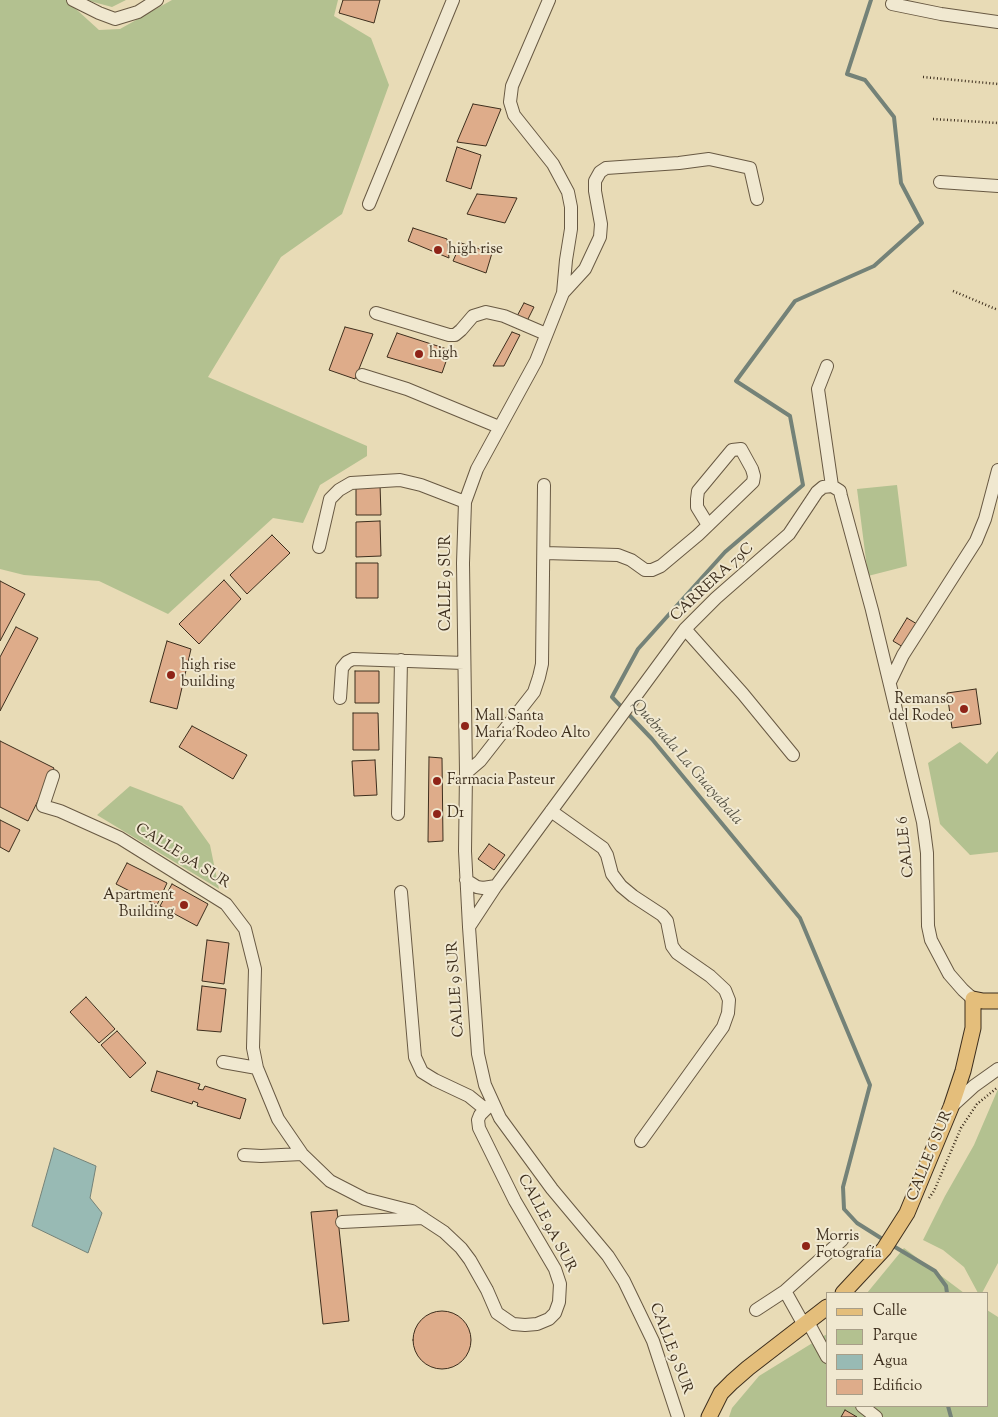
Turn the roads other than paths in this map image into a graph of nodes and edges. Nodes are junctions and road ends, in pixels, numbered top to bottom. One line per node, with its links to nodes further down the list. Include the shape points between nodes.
1 (73, 0): 2 (street, via 115,19 138,12)
2 (157, 0)
3 (453, 0): 10 (street)
4 (548, 0): 11 (street, CALLE 9 SUR, via 512,86 510,102 514,115 553,164 568,192 571,229)
5 (892, 4): 6 (street)
6 (998, 22)
7 (940, 182): 8 (street)
8 (998, 186)
9 (757, 199): 11 (street, via 750,168 709,158 606,168 595,181 601,224 598,242 585,269)
10 (369, 204)
11 (563, 293): 13 (street, CALLE 9 SUR)
12 (376, 313): 13 (street, via 449,335 462,330 473,316 486,312)
13 (546, 334): 16 (street, CALLE 9 SUR, via 536,361)
14 (827, 366): 19 (street, CALLE 6, via 818,389)
15 (362, 375): 16 (street, via 407,389)
16 (499, 427): 20 (street, CALLE 9 SUR, via 477,469)
17 (998, 470): 27 (street, via 976,542 903,656)
18 (544, 485): 23 (street)
19 (834, 487): 24 (street, CARRERA 79C, via 823,487 788,534); 27 (street, CALLE 6, via 842,496)
20 (465, 502): 22 (street, via 400,480 350,483 330,499); 26 (street, CALLE 9 SUR)
21 (708, 525): 21 (street, via 697,507 698,491 732,450 740,449 752,470 753,482); 23 (street, via 661,566 652,570 645,570 618,555)
22 (319, 547)
23 (544, 553): 30 (street, via 542,664 537,684 480,761)
24 (685, 629): 29 (street); 32 (street, CARRERA 79C)
25 (401, 660): 26 (street); 28 (street, via 353,659 346,662 342,668); 33 (street)
26 (464, 663): 30 (street, CALLE 9 SUR)
27 (890, 682): 38 (street, CALLE 6, via 926,839 929,933 949,974)
28 (340, 698)
29 (793, 755)
30 (466, 773): 34 (street, CALLE 9 SUR)
31 (53, 776): 41 (street, CALLE 9A SUR, via 43,806 120,838 226,904 245,929 254,969 253,1048)
32 (551, 812): 35 (street, CARRERA 79C); 45 (street, via 603,848 612,874 621,886 662,915 677,953 720,985 729,1000 723,1027)
33 (398, 814)
34 (466, 880): 35 (street, via 477,887); 37 (street, CALLE 9 SUR)
35 (496, 886): 37 (street, CARRERA 79C)
36 (401, 892): 43 (street, via 415,1057 422,1072)
37 (469, 927): 43 (street, CALLE 9 SUR, via 478,1054)
38 (973, 998): 39 (main road); 44 (main road, CALLE 6 SUR, via 971,1034)
39 (998, 1001)
40 (223, 1062): 41 (street)
41 (257, 1068): 46 (street, CALLE 9A SUR, via 278,1120)
42 (998, 1069): 44 (street)
43 (489, 1106): 48 (street, CALLE 9A SUR, via 478,1120 482,1133 515,1201 558,1277 560,1302 555,1313 549,1320 532,1325 513,1324 502,1318 466,1255 444,1232); 58 (street, CALLE 9 SUR, via 608,1256 624,1281 653,1341)
44 (951, 1107): 52 (main road, CALLE 6 SUR, via 907,1213 884,1249)
45 (641, 1141)
46 (302, 1154): 47 (street); 48 (street, CALLE 9A SUR, via 330,1181 365,1199 412,1211)
47 (244, 1155)
48 (423, 1218): 49 (street)
49 (342, 1222)
50 (842, 1240): 51 (street)
51 (785, 1291): 54 (street); 55 (street)
52 (844, 1292)
53 (826, 1308): 55 (main road)
54 (756, 1310)
55 (806, 1324): 56 (street); 59 (main road, via 732,1382 721,1394)
56 (826, 1354)
57 (863, 1407): 60 (street)
58 (678, 1417)
59 (709, 1417)
60 (876, 1417)

